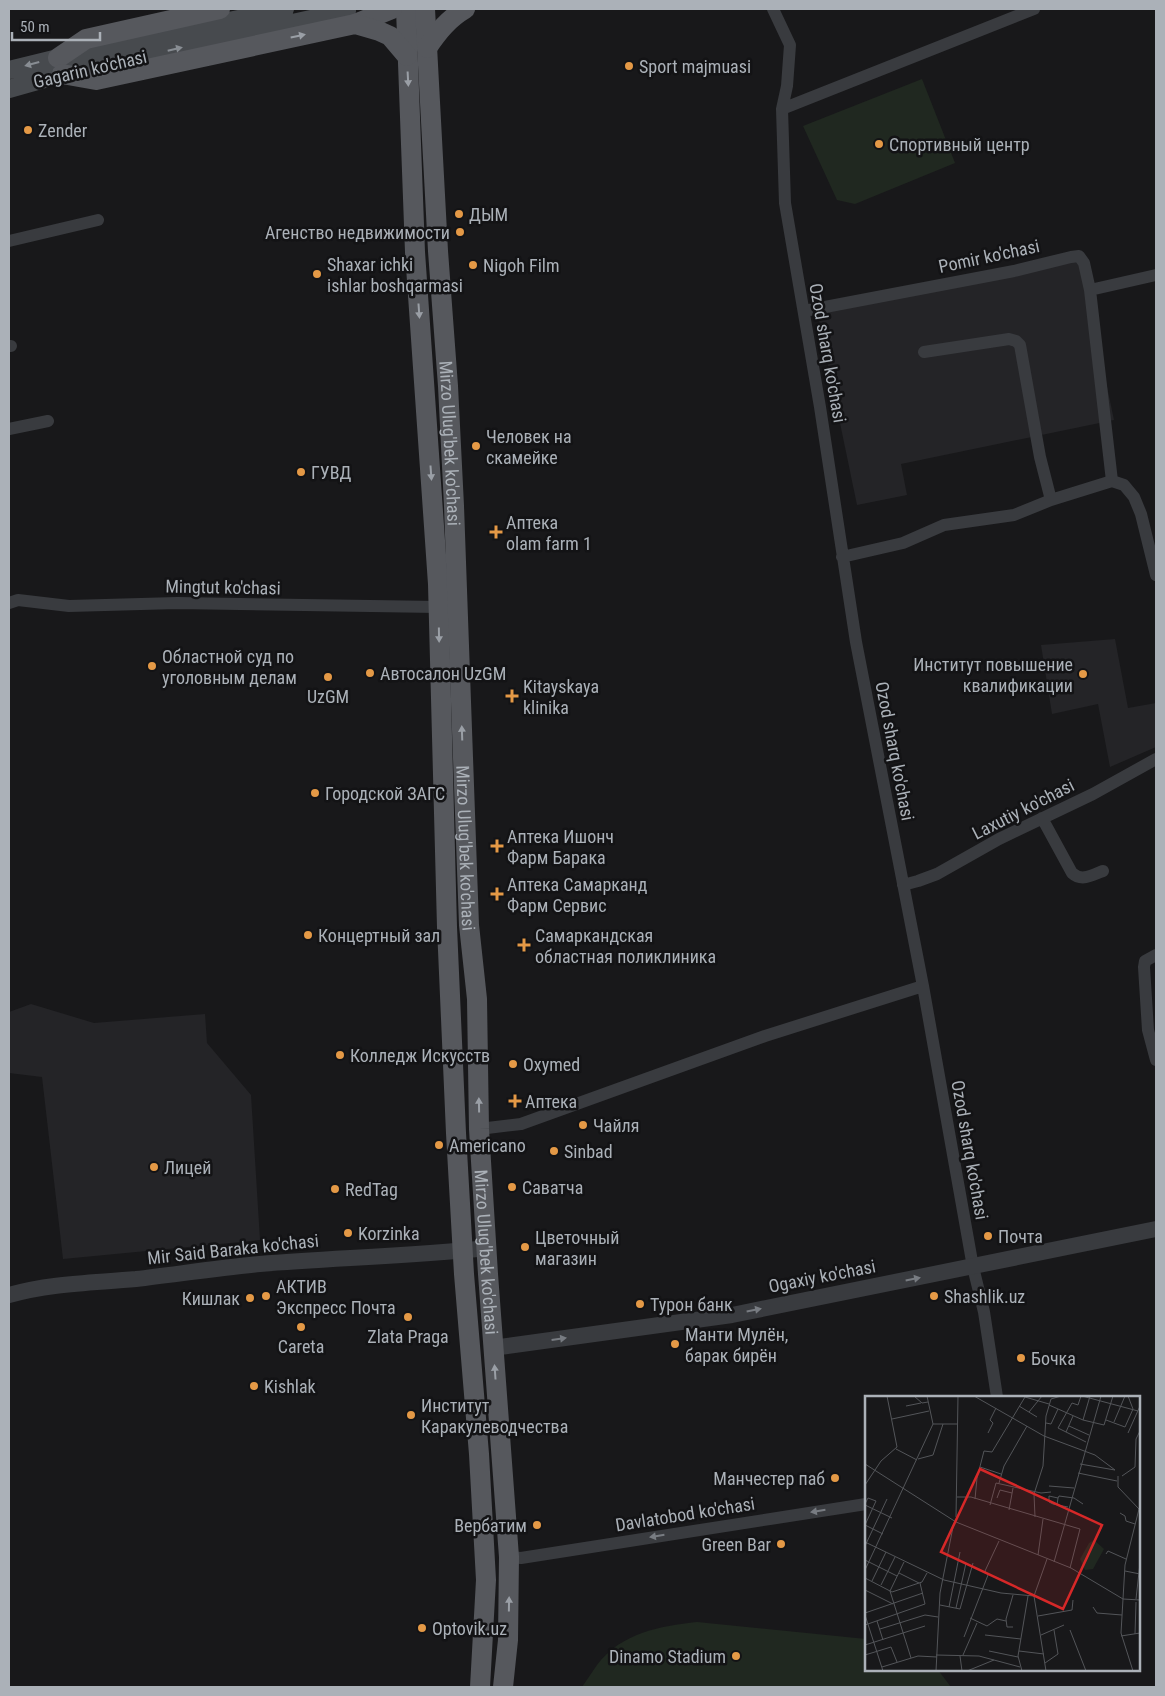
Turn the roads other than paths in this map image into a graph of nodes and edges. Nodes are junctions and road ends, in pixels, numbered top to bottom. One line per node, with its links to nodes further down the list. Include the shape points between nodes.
1 (220, 9): 13 (main road, via 86,39)
2 (285, 9): 13 (main road, Gagarin ko'chasi)
3 (372, 9): 10 (main road)
4 (392, 9): 10 (main road)
5 (406, 9): 12 (main road, Mirzo Ulug'bek ko'chasi)
6 (425, 9): 11 (main road, Mirzo Ulug'bek ko'chasi)
7 (465, 9): 11 (main road, via 440,28)
8 (773, 9): 16 (street, Ozod sharq ko'chasi, via 790,45)
9 (1034, 9): 16 (street)
10 (351, 18): 12 (main road, via 390,36); 13 (main road, one-way to 10, via 96,80)
11 (427, 48): 38 (main road, Mirzo Ulug'bek ko'chasi, one-way to 11, via 477,999 469,925 448,386)
12 (407, 56): 30 (main road, Mirzo Ulug'bek ko'chasi, one-way to 30, via 415,252)
13 (60, 66): 14 (main road, Gagarin ko'chasi, one-way to 14); 15 (main road, Gagarin ko'chasi)
14 (9, 70)
15 (9, 89)
16 (782, 109): 21 (street, Ozod sharq ko'chasi, via 785,203)
17 (98, 220): 18 (street)
18 (9, 241)
19 (1156, 276): 20 (street)
20 (1090, 290): 21 (street, Pomir ko'chasi, via 1084,263 1075,256); 25 (street, Pomir ko'chasi)
21 (804, 312): 27 (street, Ozod sharq ko'chasi)
22 (924, 352): 26 (street, via 1009,339 1020,345)
23 (48, 421): 24 (street)
24 (9, 429)
25 (1112, 481): 26 (street); 28 (street, via 1124,485 1134,497)
26 (1051, 500): 27 (street, via 1014,514 944,525 903,543)
27 (842, 557): 34 (street, Ozod sharq ko'chasi)
28 (1156, 575)
29 (9, 603): 30 (street, Mingtut ko'chasi, via 18,600 68,606 177,603)
30 (438, 607): 41 (main road, Mirzo Ulug'bek ko'chasi, one-way to 41, via 450,1008)
31 (1156, 759): 32 (street, Laxutiy ko'chasi)
32 (1042, 818): 33 (street, via 1077,878 1083,879); 34 (street, Laxutiy ko'chasi, via 937,874)
33 (1103, 871)
34 (903, 885): 36 (street, Ozod sharq ko'chasi)
35 (1156, 955): 37 (street, via 1145,961 1144,967 1148,1030)
36 (923, 986): 38 (street, via 765,1036 520,1124); 42 (street, Ozod sharq ko'chasi)
37 (1156, 1060)
38 (479, 1128): 40 (main road, Mirzo Ulug'bek ko'chasi)
39 (1156, 1229): 42 (street, Ogaxiy ko'chasi)
40 (487, 1248): 41 (street, Mir Said Baraka ko'chasi); 44 (main road, Mirzo Ulug'bek ko'chasi)
41 (463, 1250): 43 (street, Mir Said Baraka ko'chasi, via 362,1256 65,1284); 48 (main road, Mirzo Ulug'bek ko'chasi, via 486,1580)
42 (973, 1267): 44 (street, Ogaxiy ko'chasi, one-way to 42, via 732,1315); 45 (street, Ozod sharq ko'chasi, via 984,1312)
43 (9, 1295)
44 (493, 1348): 47 (main road, Mirzo Ulug'bek ko'chasi, one-way to 44)
45 (997, 1396)
46 (865, 1504): 47 (street, Davlatobod ko'chasi, one-way to 47, via 521,1558)
47 (509, 1557): 49 (main road, Mirzo Ulug'bek ko'chasi, one-way to 47, via 508,1640)
48 (480, 1687)
49 (503, 1687)

